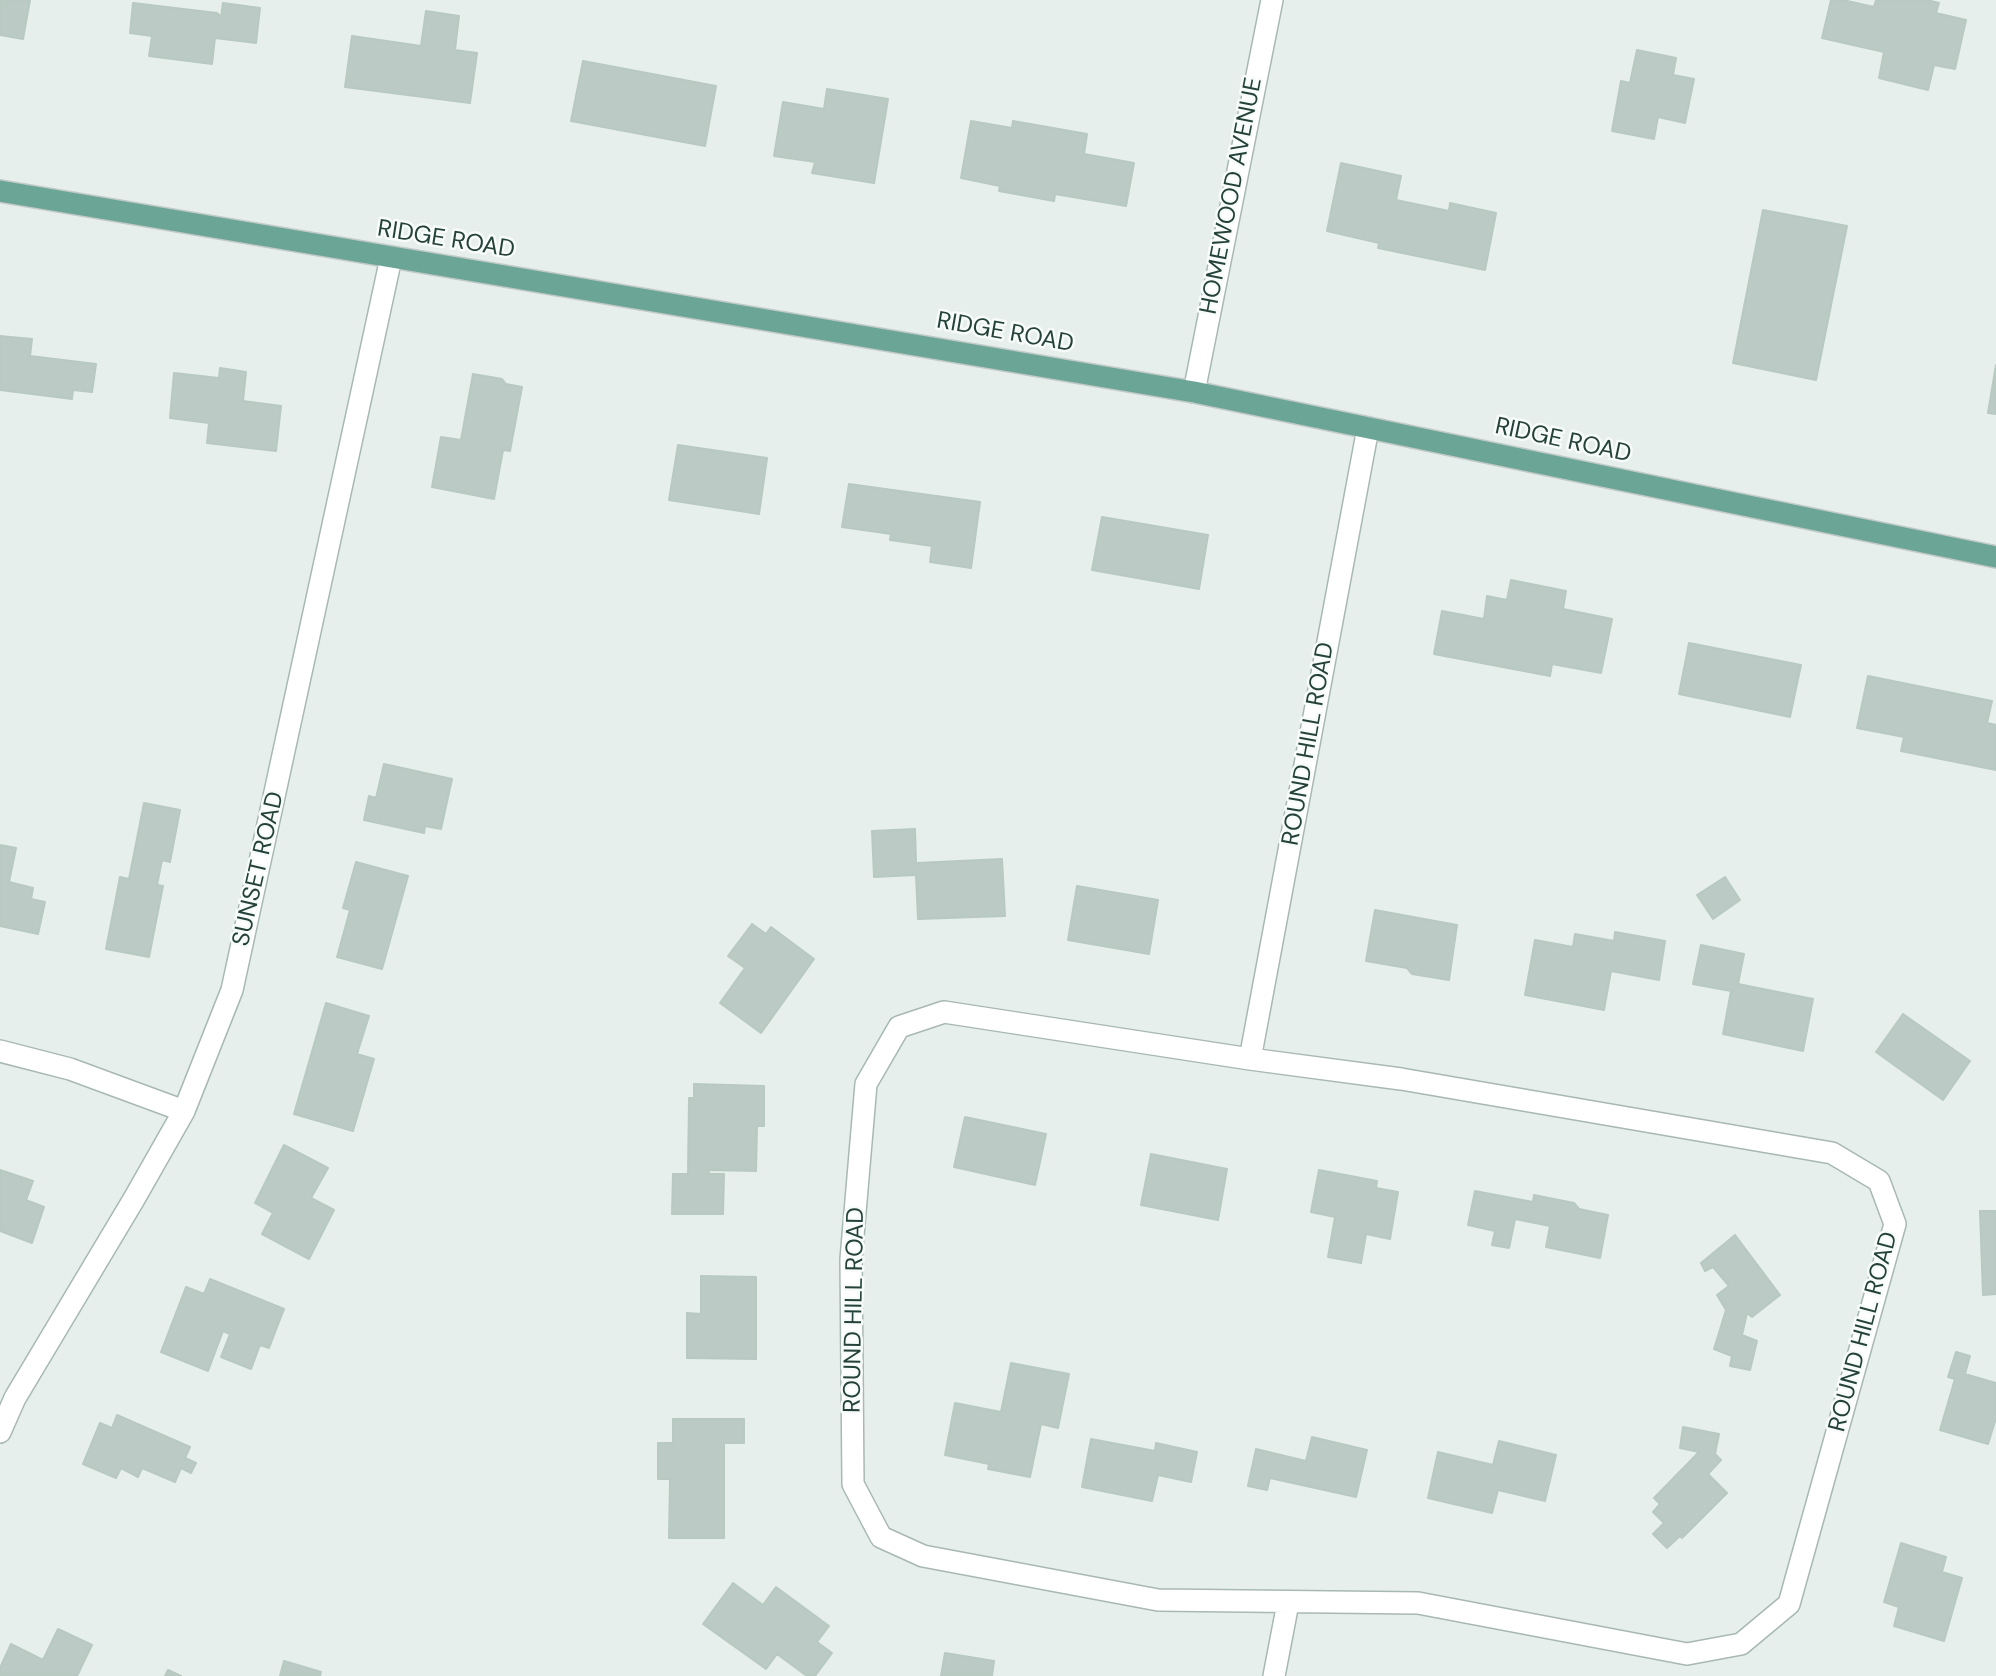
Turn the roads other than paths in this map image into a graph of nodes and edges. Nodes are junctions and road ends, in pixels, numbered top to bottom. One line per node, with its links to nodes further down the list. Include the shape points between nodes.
1 (1272, 0): 4 (street, HOMEWOOD AVENUE)
2 (0, 191): 3 (main road, RIDGE ROAD)
3 (391, 258): 4 (main road, RIDGE ROAD); 9 (street, SUNSET ROAD, via 232,990)
4 (1194, 392): 5 (main road, RIDGE ROAD)
5 (1368, 428): 6 (main road, RIDGE ROAD); 8 (street, ROUND HILL ROAD)
6 (1996, 557)
7 (0, 1051): 9 (street, via 70,1069)
8 (1250, 1059): 11 (street, ROUND HILL ROAD, via 944,1012 899,1027 866,1084 851,1259 853,1483 881,1537 923,1556 1158,1600); 11 (street, ROUND HILL ROAD, via 1401,1079 1832,1153 1879,1181 1895,1224 1789,1604 1741,1644 1687,1654 1418,1604)
9 (184, 1111): 10 (street, SUNSET ROAD, via 15,1398)
10 (0, 1432)
11 (1288, 1603): 12 (street)
12 (1274, 1676)

